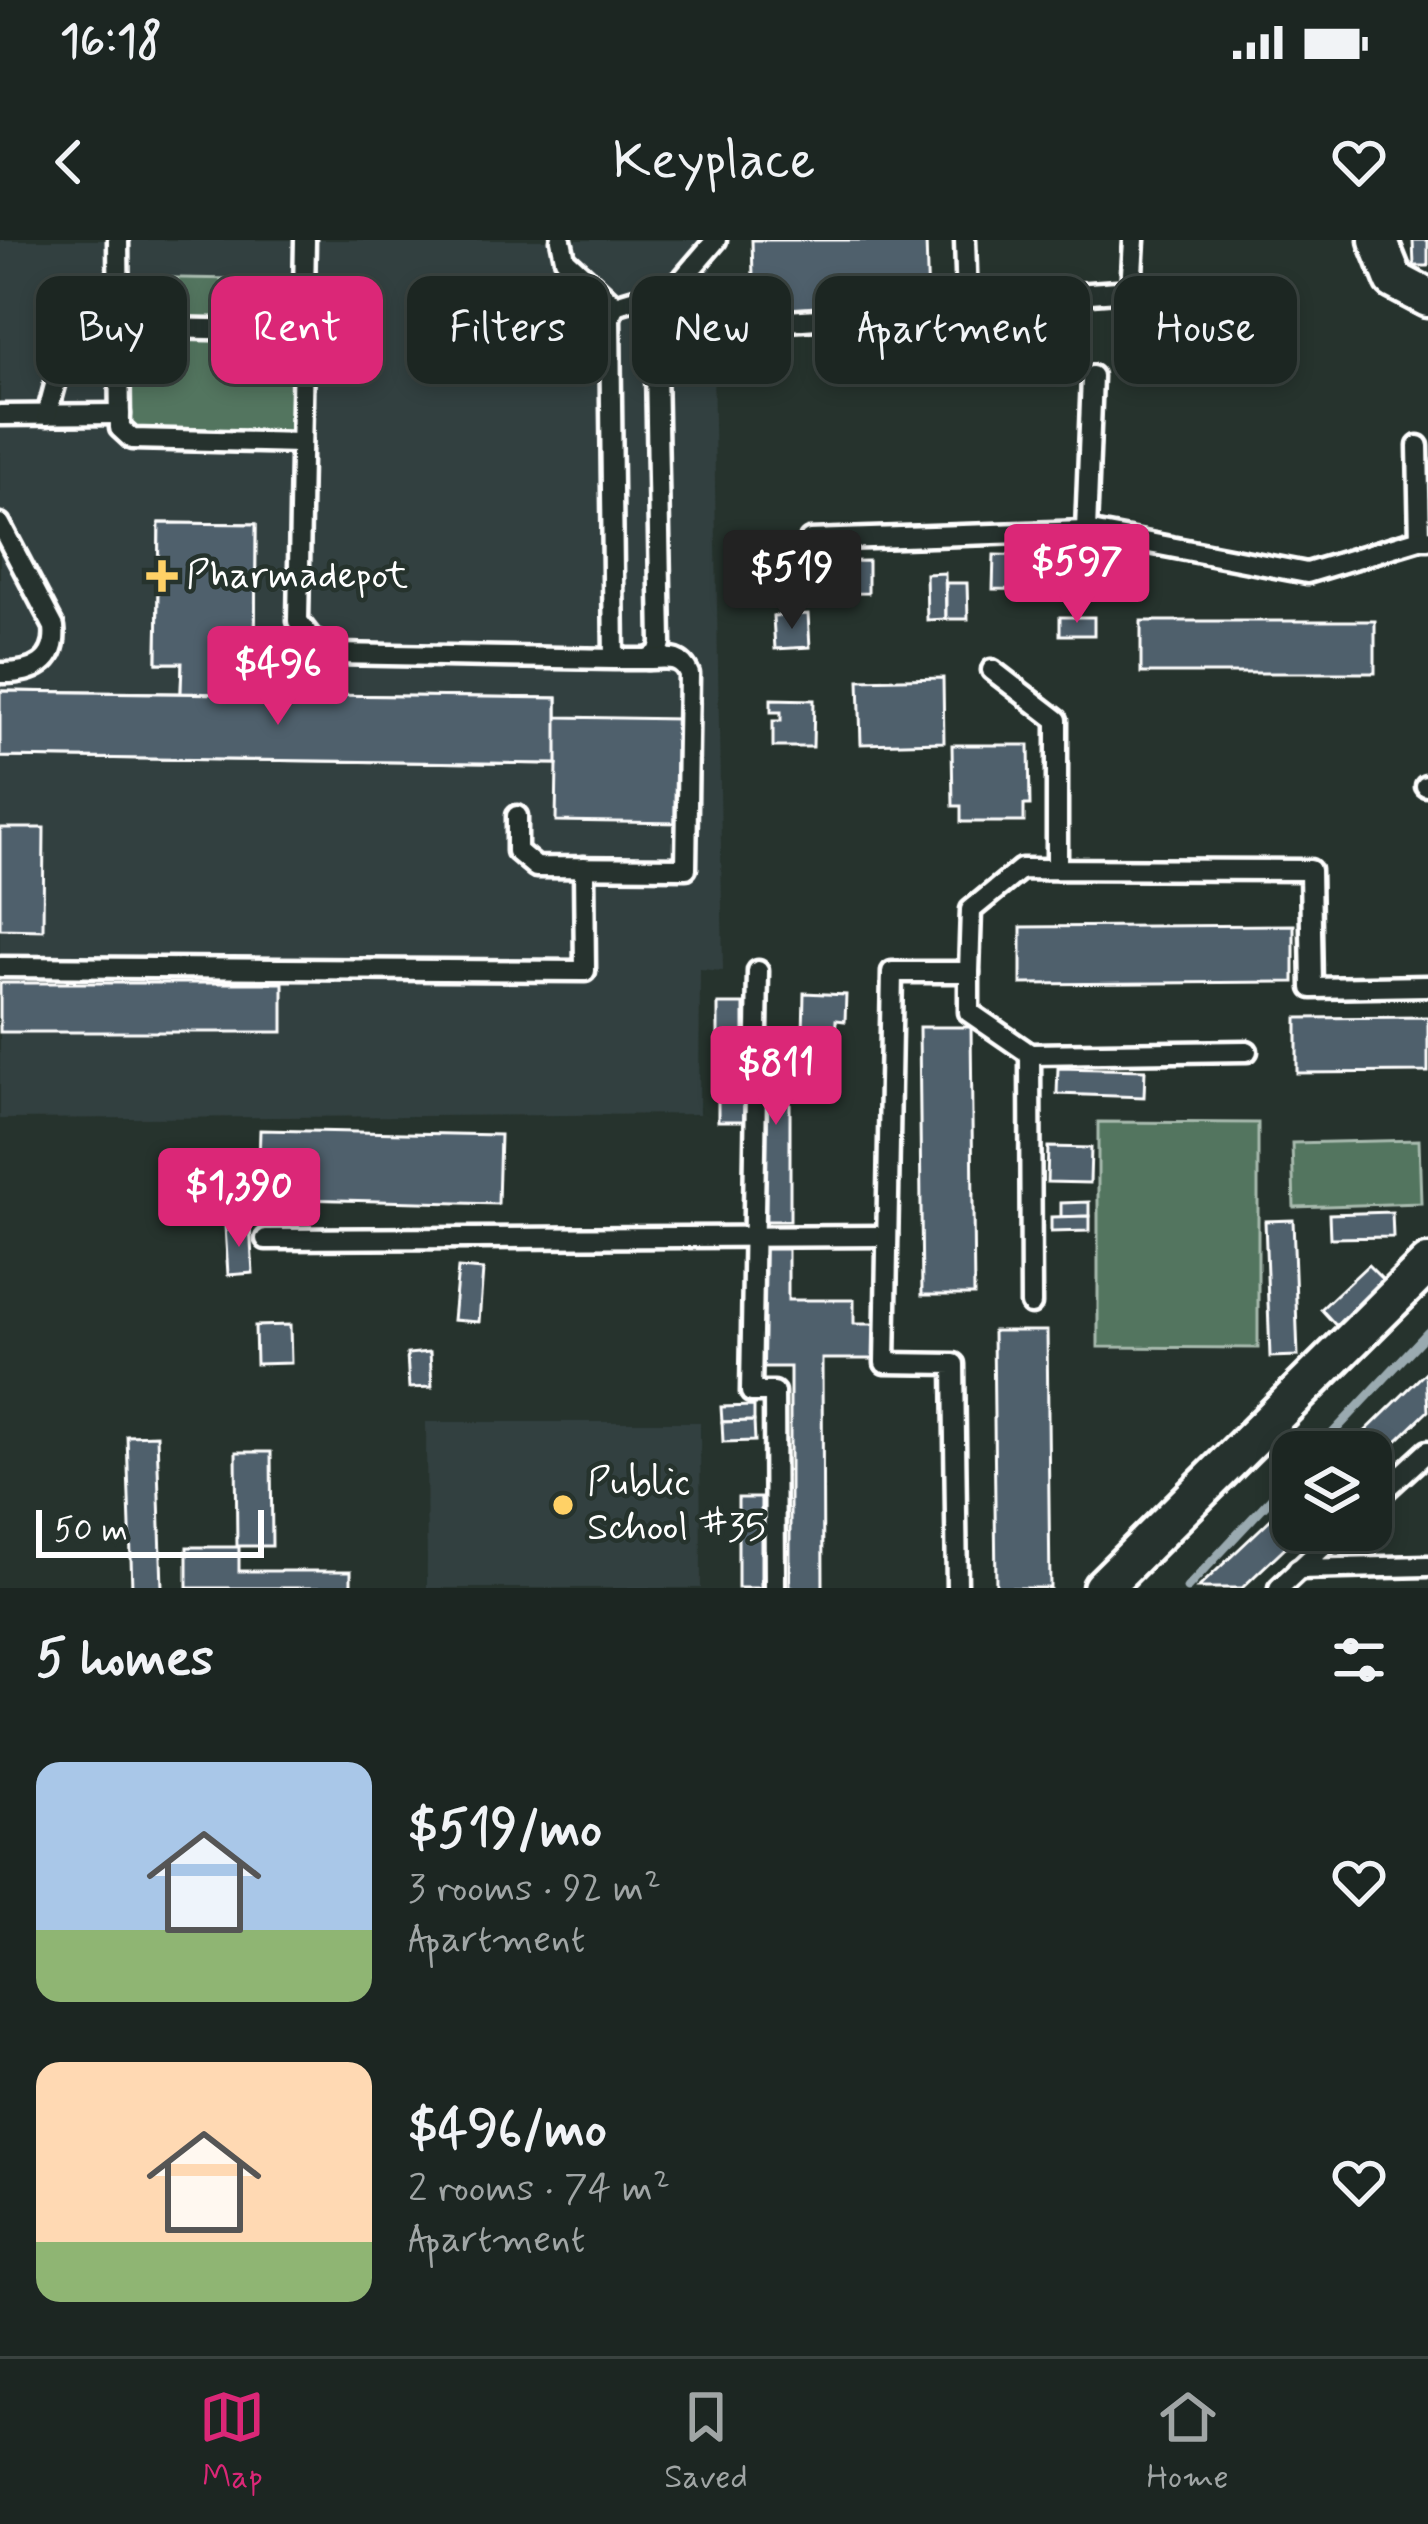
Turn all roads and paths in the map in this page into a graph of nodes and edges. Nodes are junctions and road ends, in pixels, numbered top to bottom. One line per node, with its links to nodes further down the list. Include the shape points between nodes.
1 (118, 240): 8 (lane)
2 (305, 240): 9 (lane)
3 (560, 240): 15 (lane, via 565,259)
4 (716, 240): 10 (lane)
5 (965, 240): 11 (lane)
6 (1134, 240): 12 (lane, via 1131,290)
7 (1378, 240): 13 (street, via 1394,280)
8 (118, 276)
9 (304, 276)
10 (685, 276)
11 (966, 276)
12 (1090, 293)
13 (1428, 298)
14 (632, 299): 15 (lane)
15 (615, 305): 30 (lane)
16 (1092, 376): 27 (lane)
17 (55, 384): 22 (lane)
18 (119, 384): 23 (lane)
19 (302, 384): 24 (lane)
20 (656, 384): 31 (lane, via 661,643)
21 (0, 415): 22 (lane)
22 (47, 415): 23 (lane)
23 (120, 415): 24 (lane, via 132,440)
24 (301, 443): 30 (lane, via 298,621 334,654)
25 (1418, 446): 28 (lane)
26 (0, 524): 33 (lane, via 56,643 31,670)
27 (1086, 531): 28 (lane, via 1307,573); 29 (lane)
28 (1424, 539)
29 (810, 540)
30 (614, 659): 31 (lane)
31 (647, 659): 35 (lane, via 676,658 689,674 686,868)
32 (992, 670): 36 (lane, via 1057,720)
33 (0, 673)
34 (517, 816): 35 (lane, via 517,851 536,867)
35 (584, 867): 37 (lane, via 585,971)
36 (1057, 869): 39 (lane, via 1021,869 970,910); 40 (lane, via 1310,870 1312,988)
37 (0, 968)
38 (758, 971): 43 (lane)
39 (969, 972): 42 (lane, via 969,1012); 44 (lane, via 892,972)
40 (1428, 986)
41 (1247, 1051): 42 (lane)
42 (1030, 1054): 47 (lane)
43 (753, 1234): 44 (lane); 45 (lane); 53 (lane, via 751,1392 774,1392)
44 (887, 1236): 54 (lane, via 885,1363 954,1364)
45 (266, 1239)
46 (1428, 1264): 55 (street)
47 (1031, 1304)
48 (1428, 1451): 49 (lane)
49 (1392, 1484)
50 (1318, 1551): 52 (lane)
51 (1428, 1566): 52 (lane)
52 (1298, 1569): 56 (lane)
53 (775, 1588)
54 (957, 1588)
55 (1102, 1588)
56 (1279, 1588)

